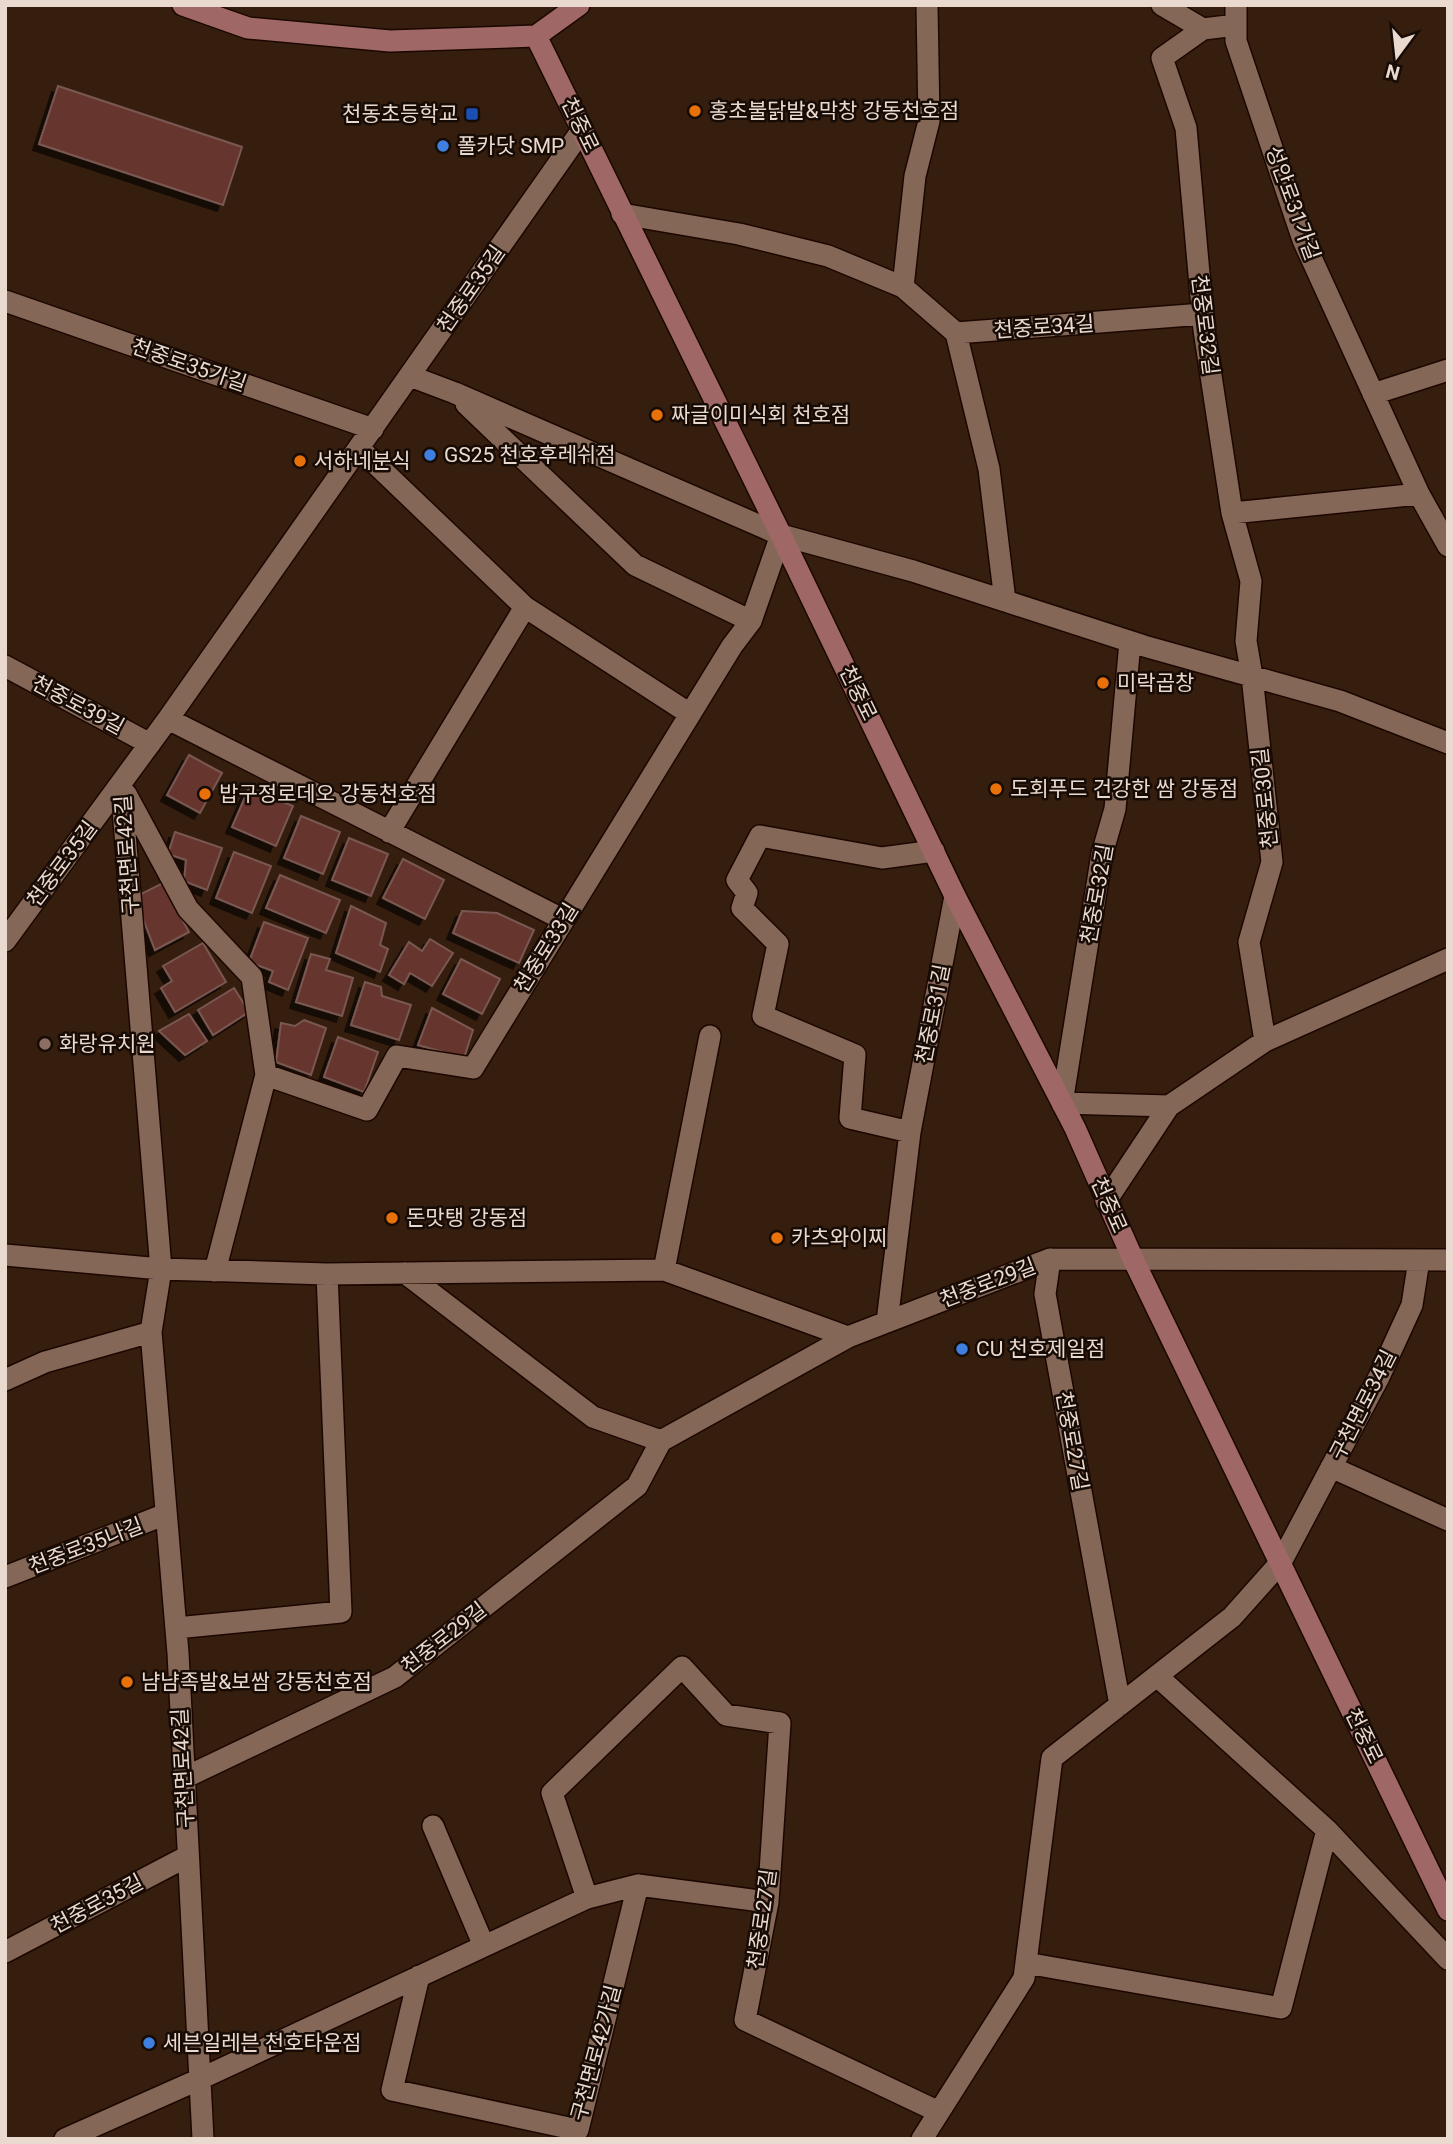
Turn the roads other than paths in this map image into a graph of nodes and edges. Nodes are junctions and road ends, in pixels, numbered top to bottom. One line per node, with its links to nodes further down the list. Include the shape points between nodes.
1 (183, 5): 7 (street, via 248,27 390,41)
2 (579, 5): 7 (street)
3 (927, 5): 10 (street, via 929,121 915,176)
4 (1162, 5): 6 (street)
5 (1236, 15): 6 (street, 천중로32길); 17 (street, 성안로31가길, via 1236,41 1303,240)
6 (1203, 29): 12 (street, 천중로32길, via 1162,58 1186,128)
7 (536, 36): 8 (street, 천중로)
8 (582, 130): 9 (street, 천중로); 15 (street, 천중로35길)
9 (622, 214): 10 (street, via 740,234 816,253); 22 (street, 천중로)
10 (903, 287): 13 (street)
11 (5, 301): 18 (street, 천중로35가길)
12 (1203, 314): 13 (street, 천중로34길); 21 (street, 천중로32길)
13 (956, 333): 24 (street, via 989,469)
14 (1448, 370): 17 (street)
15 (411, 376): 16 (street); 18 (street, 천중로35길)
16 (454, 393): 22 (street); 26 (street, via 635,565)
17 (1373, 394): 20 (street, 성안로31가길)
18 (373, 429): 19 (street, 천중로35길)
19 (360, 449): 25 (street); 31 (street, 천중로35길)
20 (1419, 494): 21 (street); 23 (street, 성안로31가길)
21 (1232, 513): 29 (street, 천중로32길, via 1251,582 1246,641)
22 (781, 535): 24 (street); 26 (street, 천중로33길); 36 (street, 천중로)
23 (1448, 546)
24 (1005, 601): 27 (street)
25 (526, 607): 30 (street); 35 (street)
26 (751, 621): 30 (street, 천중로33길)
27 (1130, 642): 29 (street); 44 (street, 천중로32길, via 1115,809 1102,854)
28 (5, 666): 33 (street, 천중로39길)
29 (1252, 676): 32 (street, via 1340,701); 42 (street, 천중로30길, via 1272,862 1249,942)
30 (690, 714): 38 (street, 천중로33길)
31 (168, 719): 33 (street, 천중로35길); 35 (street)
32 (1448, 743)
33 (150, 744): 34 (street, 천중로35길)
34 (121, 785): 39 (street, 천중로35길); 43 (street, 구천면로42길, via 188,909 253,977); 53 (street, 구천면로42길)
35 (389, 832): 38 (street)
36 (934, 851): 37 (street, 천중로); 46 (street, via 882,858 760,836 737,880 747,893 742,908 778,944 763,1016 855,1055 850,1118)
37 (955, 896): 44 (street, 천중로); 46 (street, 천중로31길)
38 (564, 920): 43 (street, 천중로33길, via 473,1068 397,1056 367,1110)
39 (5, 941)
40 (1446, 967): 42 (street)
41 (710, 1037): 54 (street)
42 (1265, 1041): 45 (street)
43 (266, 1075): 55 (street, 구천면로42길)
44 (1062, 1103): 45 (street); 47 (street, 천중로)
45 (1169, 1106): 47 (street)
46 (910, 1132): 58 (street, 천중로31길)
47 (1106, 1201): 50 (street, 천중로)
48 (5, 1255): 53 (street)
49 (1050, 1259): 50 (street, 천중로29길); 58 (street, 천중로29길); 70 (street, 천중로27길, via 1045,1294)
50 (1133, 1259): 51 (street); 66 (street, 천중로)
51 (1419, 1260): 52 (street); 63 (street, 구천면로34길, via 1412,1305)
52 (1448, 1261)
53 (160, 1269): 55 (street); 59 (street, 구천면로42길)
54 (664, 1270): 56 (street); 60 (street)
55 (215, 1271): 57 (street)
56 (405, 1273): 57 (street); 62 (street, via 593,1417)
57 (327, 1275): 68 (street, via 341,1612)
58 (887, 1322): 60 (street, 천중로29길)
59 (152, 1332): 61 (street, via 45,1362); 64 (street, 구천면로42길)
60 (848, 1337): 62 (street, 천중로29길)
61 (5, 1380)
62 (661, 1441): 71 (street, 천중로29길, via 638,1486 395,1676)
63 (1331, 1467): 65 (street, 구천면로34길); 66 (street)
64 (166, 1514): 67 (street, 천중로35나길); 68 (street, 구천면로42길)
65 (1448, 1520)
66 (1280, 1562): 69 (street, via 1232,1617); 76 (street, 천중로)
67 (5, 1577)
68 (176, 1628): 71 (street, 구천면로42길)
69 (1157, 1676): 70 (street); 73 (street)
70 (1120, 1704): 83 (street, via 1052,1758)
71 (184, 1778): 74 (street, 구천면로42길)
72 (433, 1826): 80 (street)
73 (1328, 1830): 82 (street); 83 (street, via 1281,2008)
74 (188, 1856): 81 (street, 천중로35길); 85 (street, 구천면로42길)
75 (638, 1885): 77 (street); 78 (street); 84 (street, 구천면로42가길, via 578,2130 392,2090)
76 (1443, 1886): 79 (street, 천중로)
77 (587, 1898): 78 (street, 천중로27길, via 552,1793 682,1667 726,1715 780,1723); 80 (street)
78 (768, 1902): 86 (street, 천중로27길, via 745,2020)
79 (1448, 1910)
80 (484, 1946): 84 (street)
81 (5, 1952)
82 (1448, 1959)
83 (1026, 1964): 86 (street, via 1024,1978)
84 (419, 1976): 85 (street)
85 (200, 2079): 87 (street); 88 (street, 구천면로42길)
86 (939, 2112): 89 (street)
87 (65, 2139)
88 (203, 2139)
89 (922, 2139)

